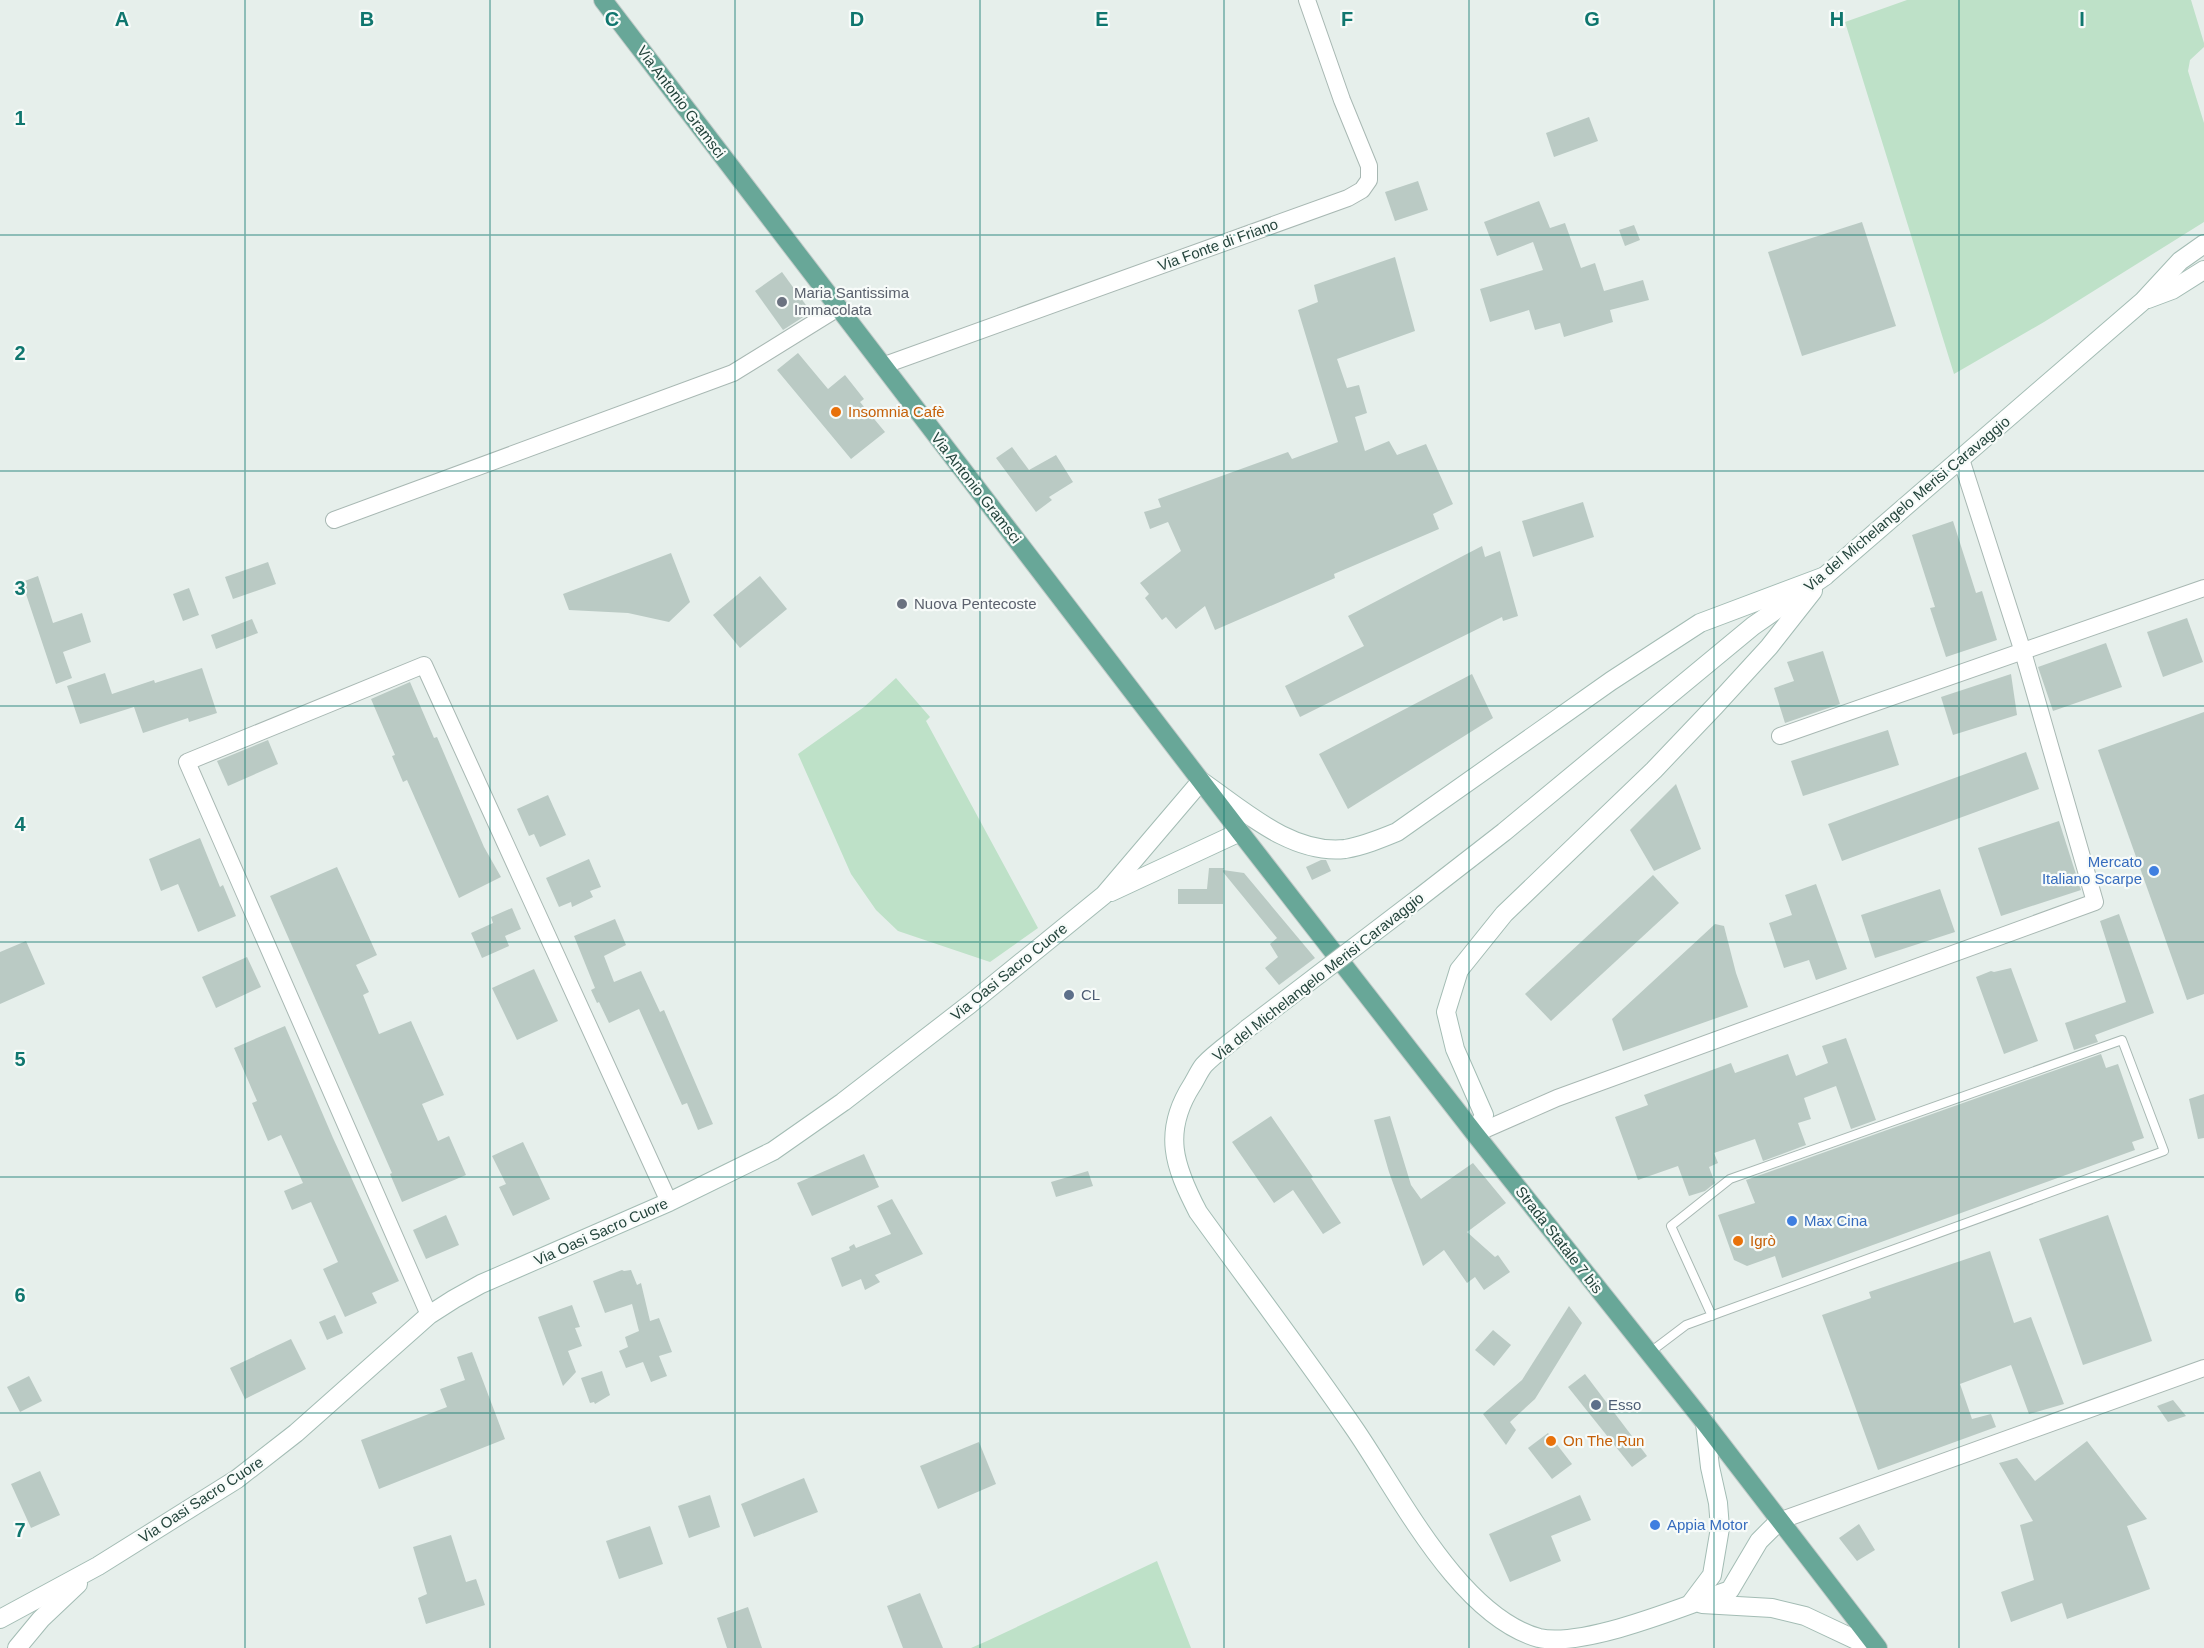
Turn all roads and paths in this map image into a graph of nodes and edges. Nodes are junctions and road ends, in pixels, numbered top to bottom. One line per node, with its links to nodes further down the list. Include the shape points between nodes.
1 (603, 0): 6 (main road, Via Antonio Gramsci)
2 (1307, 0): 7 (street, Via Fonte di Friano, via 1369,166 1369,180 1362,190)
3 (2204, 244): 5 (street, via 2180,261)
4 (2204, 270): 5 (street, via 2172,290)
5 (2143, 301): 8 (street, Via del Michelangelo Merisi Caravaggio)
6 (838, 308): 7 (main road, Via Antonio Gramsci); 9 (street, via 733,373)
7 (882, 366): 14 (main road, Via Antonio Gramsci)
8 (1961, 459): 10 (street, Via del Michelangelo Merisi Caravaggio); 12 (street)
9 (334, 520)
10 (1825, 576): 14 (street, via 1700,623 1397,832 1371,843 1343,849 1311,846 1257,820); 17 (street, via 1769,647 1715,706 1504,914 1459,970 1446,1012 1455,1049 1484,1114); 26 (street, Via del Michelangelo Merisi Caravaggio, bridge, via 1753,626 1513,825 1247,1029 1204,1065 1174,1121 1174,1148 1182,1181 1198,1212 1354,1429 1423,1535 1473,1597 1501,1621 1540,1639 1574,1641)
11 (2204, 588): 12 (street)
12 (2023, 652): 13 (street); 17 (street, via 2094,902 1557,1098)
13 (1780, 736)
14 (1201, 781): 15 (main road, Via Antonio Gramsci); 16 (street, Via Oasi Sacro Cuore)
15 (1240, 832): 16 (street, Via Oasi Sacro Cuore); 17 (main road, Strada Statale 7 bis)
16 (1104, 895): 18 (street, Via Oasi Sacro Cuore, via 843,1102 773,1151)
17 (1475, 1134): 21 (main road, Strada Statale 7 bis)
18 (669, 1202): 19 (street, Via Oasi Sacro Cuore, via 482,1284); 19 (street, via 424,664 187,762)
19 (429, 1315): 25 (street, Via Oasi Sacro Cuore, via 267,1457)
20 (1712, 1316): 20 (lane, via 2164,1151 2122,1040 1730,1179 1671,1226); 21 (lane, via 1686,1325)
21 (1649, 1353): 23 (main road, Strada Statale 7 bis)
22 (2204, 1368): 24 (street)
23 (1705, 1423): 24 (main road, Strada Statale 7 bis); 26 (street, via 1720,1528 1712,1575)
24 (1779, 1521): 26 (street, Via del Michelangelo Merisi Caravaggio, via 1759,1540 1730,1590); 30 (main road, Strada Statale 7 bis)
25 (98, 1566): 27 (street, Via Oasi Sacro Cuore); 28 (street, Via Oasi Sacro Cuore, via 41,1619)
26 (1691, 1603): 29 (street, via 1794,1613)
27 (0, 1619)
28 (17, 1648)
29 (1873, 1648)
30 (1878, 1648)

